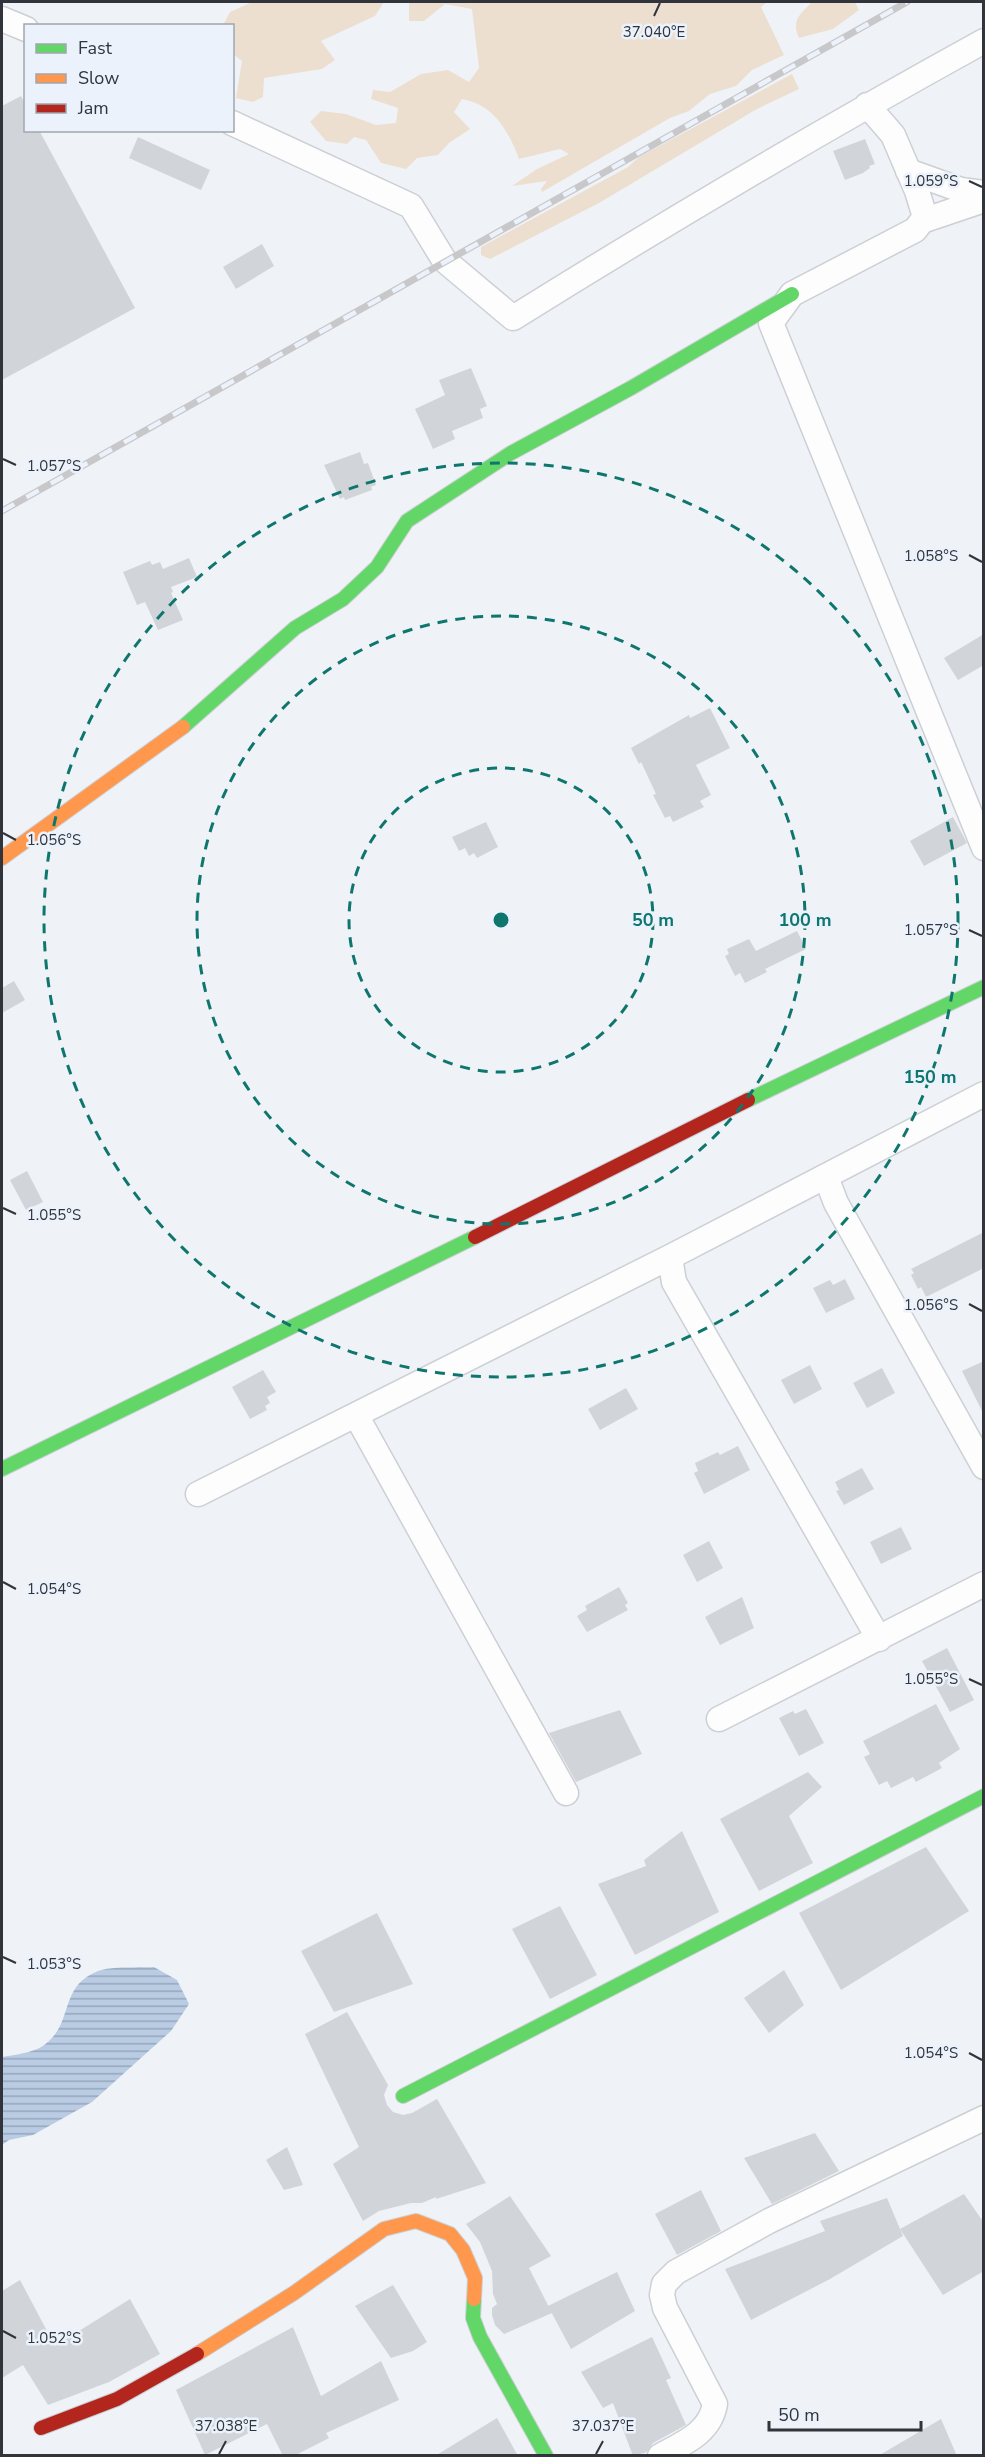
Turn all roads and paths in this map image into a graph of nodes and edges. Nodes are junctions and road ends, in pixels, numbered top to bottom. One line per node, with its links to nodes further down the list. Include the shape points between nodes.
1 (2, 19): 2 (street)
2 (24, 28)
3 (984, 41): 4 (street)
4 (867, 105): 5 (street, via 513,318 444,260 411,207); 6 (street, via 893,135)
5 (234, 124)
6 (908, 171): 7 (street, via 961,190); 9 (street, via 925,217)
7 (984, 193)
8 (984, 200): 9 (street)
9 (922, 221): 10 (street, via 915,230)
10 (792, 294): 11 (street, via 771,323); 12 (street, via 511,453 407,521 377,567 343,599 295,628 252,663 205,710 150,753)
11 (984, 848)
12 (3, 851)
13 (984, 987): 19 (street)
14 (982, 1098): 15 (street)
15 (826, 1177): 16 (street); 18 (street, via 836,1203)
16 (670, 1257): 17 (street); 22 (street, via 674,1282)
17 (356, 1415): 20 (street); 24 (street)
18 (984, 1467)
19 (2, 1468)
20 (198, 1494)
21 (984, 1584): 22 (street)
22 (879, 1639): 23 (street)
23 (719, 1719)
24 (566, 1792)
25 (984, 1796): 26 (street)
26 (402, 2096)
27 (984, 2118): 30 (street, via 769,2221 669,2278 662,2295 664,2308 715,2404 713,2416 695,2436)
28 (41, 2428): 29 (street, via 117,2399 275,2305 384,2229 416,2220 450,2234 463,2250 475,2278 473,2318 480,2337)
29 (546, 2456)
30 (660, 2456)

